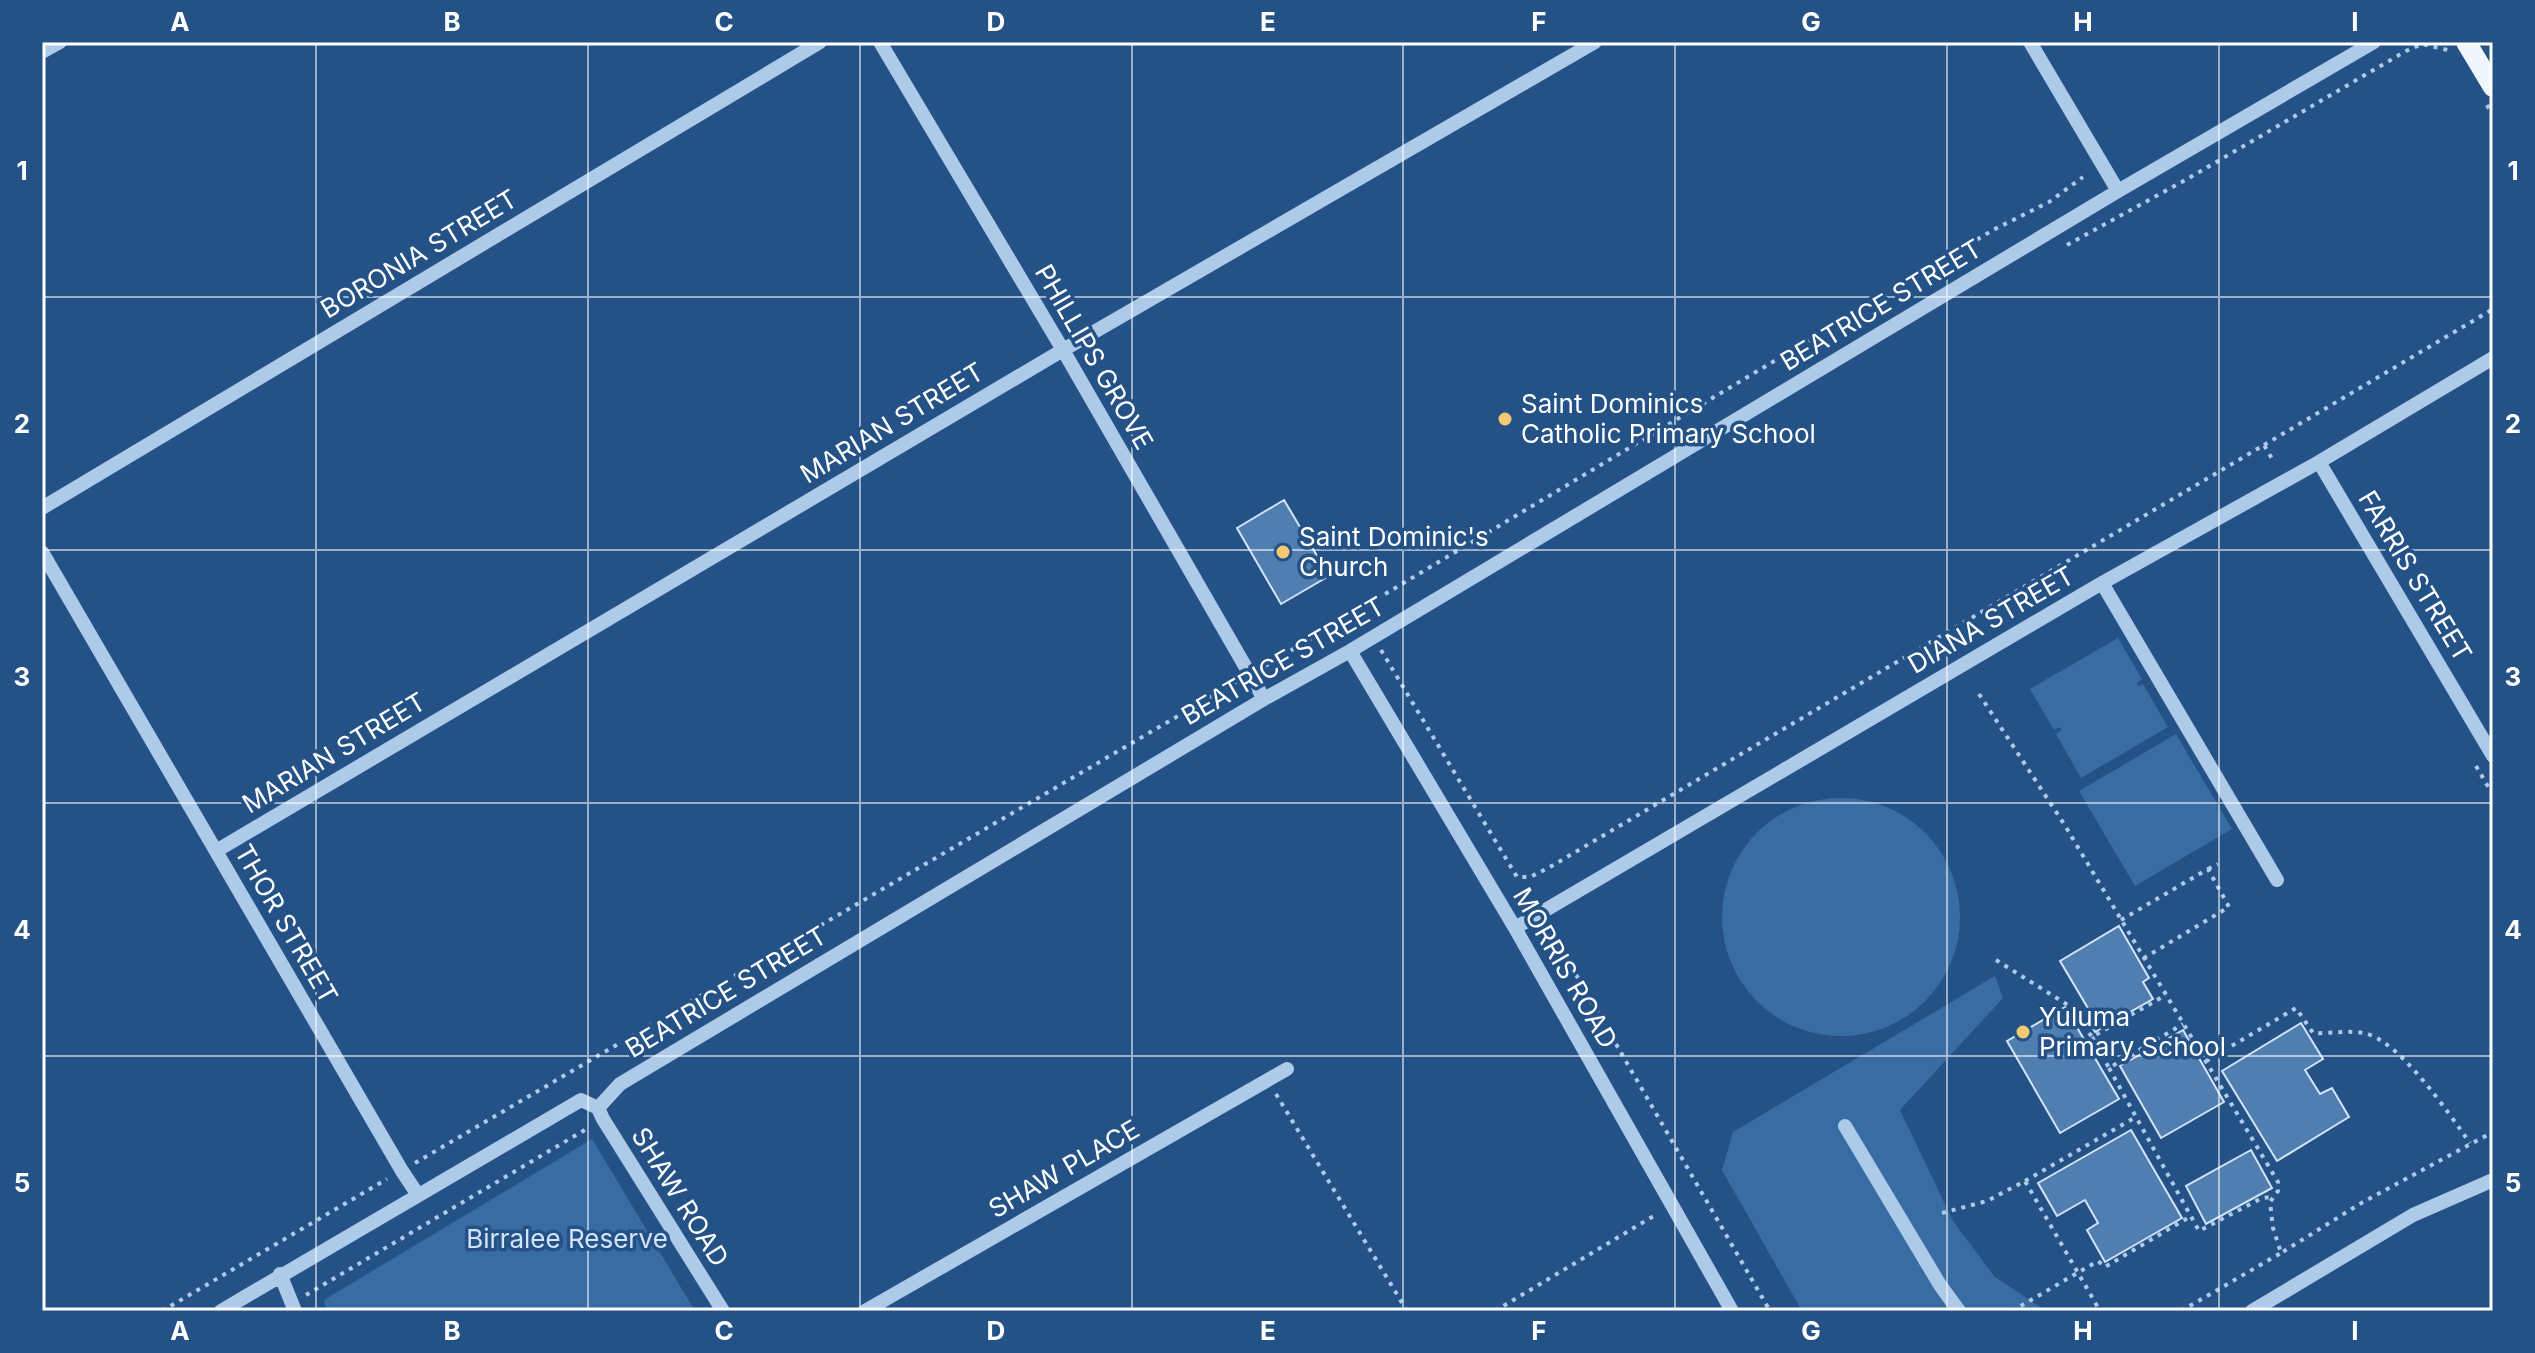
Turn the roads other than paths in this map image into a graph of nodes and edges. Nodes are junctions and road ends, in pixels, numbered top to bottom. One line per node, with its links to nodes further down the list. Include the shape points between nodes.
1 (60, 42): 8 (street)
2 (820, 42): 14 (street, BORONIA STREET)
3 (880, 42): 11 (street, PHILLIPS GROVE)
4 (1595, 42): 11 (street, MARIAN STREET)
5 (2030, 42): 10 (street)
6 (2374, 42): 10 (street, BEATRICE STREET)
7 (2458, 46): 9 (main road)
8 (42, 52)
9 (2488, 94)
10 (2118, 191): 17 (street, BEATRICE STREET)
11 (1063, 350): 18 (street, PHILLIPS GROVE); 20 (street, MARIAN STREET)
12 (2493, 358): 13 (street, DIANA STREET)
13 (2319, 462): 16 (street, DIANA STREET); 19 (street, FARRIS STREET)
14 (42, 508)
15 (42, 552): 20 (street, THOR STREET)
16 (2102, 583): 21 (street); 22 (street, DIANA STREET)
17 (1350, 651): 18 (street, BEATRICE STREET); 22 (street, MORRIS ROAD)
18 (1264, 699): 24 (street, BEATRICE STREET, via 620,1084)
19 (2493, 756)
20 (216, 851): 27 (street, THOR STREET)
21 (2277, 880)
22 (1515, 928): 33 (street, MORRIS ROAD)
23 (1287, 1069): 32 (street, SHAW PLACE)
24 (600, 1114): 27 (street, via 581,1100); 31 (street, SHAW ROAD)
25 (1845, 1126): 34 (street)
26 (2493, 1180): 35 (street, via 2413,1215)
27 (418, 1195): 28 (street)
28 (280, 1274): 29 (street); 30 (street)
29 (294, 1307)
30 (221, 1311)
31 (723, 1311)
32 (865, 1311)
33 (1732, 1311)
34 (1959, 1311)
35 (2252, 1311)

